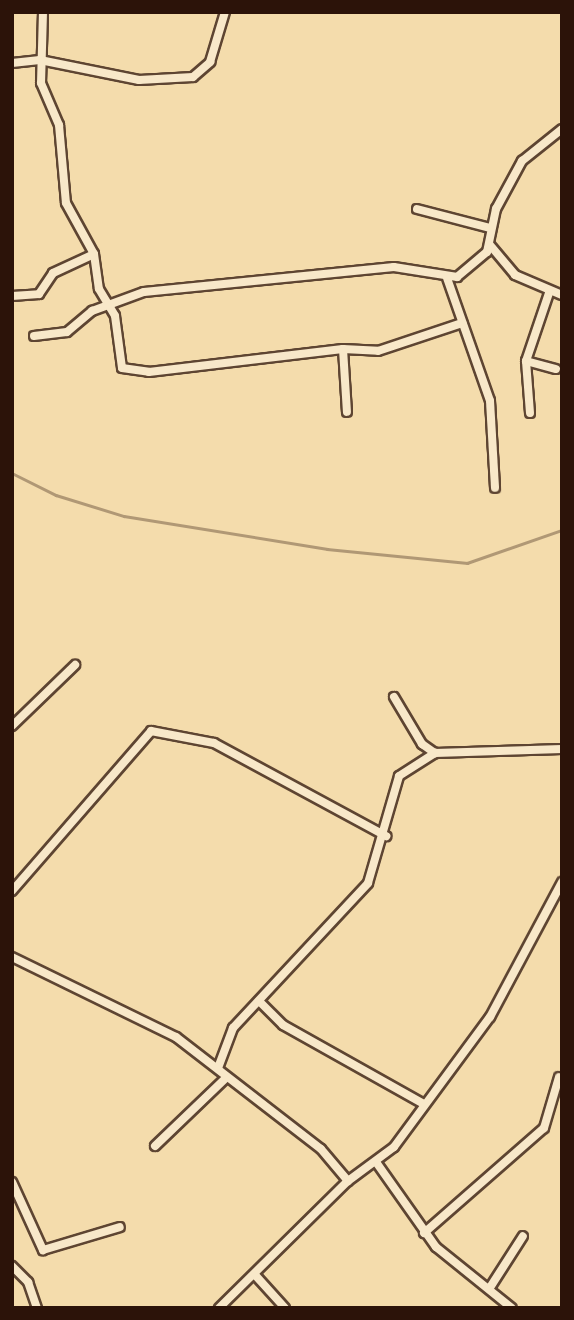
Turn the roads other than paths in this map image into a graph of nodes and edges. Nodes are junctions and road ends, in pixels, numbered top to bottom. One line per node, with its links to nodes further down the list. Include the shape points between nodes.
1 (43, 12): 3 (street)
2 (225, 12): 3 (street, via 210,62 193,77 139,80)
3 (40, 60): 4 (street); 9 (street, via 43,94 59,125 66,203)
4 (12, 63)
5 (562, 129): 7 (street, via 522,161)
6 (417, 209): 7 (street)
7 (490, 228): 8 (street)
8 (490, 244): 10 (street, via 471,271); 11 (street, via 515,275)
9 (94, 254): 13 (street, via 53,273 39,295); 14 (street, via 99,289)
10 (447, 278): 14 (street, via 394,267 144,292); 15 (street)
11 (549, 293): 12 (street); 18 (street)
12 (562, 295)
13 (12, 296)
14 (112, 306): 16 (street, via 92,311 66,332); 17 (street, via 122,368 134,371)
15 (462, 323): 17 (street, via 378,351); 22 (street, via 490,401)
16 (34, 336)
17 (343, 349): 20 (street)
18 (526, 361): 19 (street); 21 (street)
19 (556, 369)
20 (347, 412)
21 (530, 413)
22 (495, 488)
23 (75, 665): 25 (street)
24 (394, 697): 27 (street, via 422,744)
25 (12, 726)
26 (562, 750): 27 (street)
27 (435, 752): 28 (street, via 399,776)
28 (386, 836): 30 (street, via 214,743 151,731); 32 (street, via 368,883)
29 (562, 882): 36 (street, via 490,1017)
30 (12, 891)
31 (12, 957): 33 (street, via 163,1029)
32 (260, 1002): 33 (street, via 233,1027); 36 (street, via 283,1025)
33 (218, 1068): 35 (street)
34 (559, 1077): 42 (street, via 544,1128)
35 (226, 1078): 37 (street); 39 (street, via 321,1149)
36 (424, 1104): 38 (street)
37 (155, 1146)
38 (376, 1162): 39 (street); 42 (street)
39 (348, 1181): 45 (street)
40 (12, 1182): 41 (street, via 43,1250)
41 (120, 1227)
42 (424, 1233): 46 (street)
43 (523, 1236): 46 (street)
44 (12, 1266): 47 (street, via 28,1282)
45 (256, 1276): 48 (street); 49 (street)
46 (491, 1286): 50 (street)
47 (37, 1308)
48 (219, 1308)
49 (285, 1308)
50 (512, 1308)

